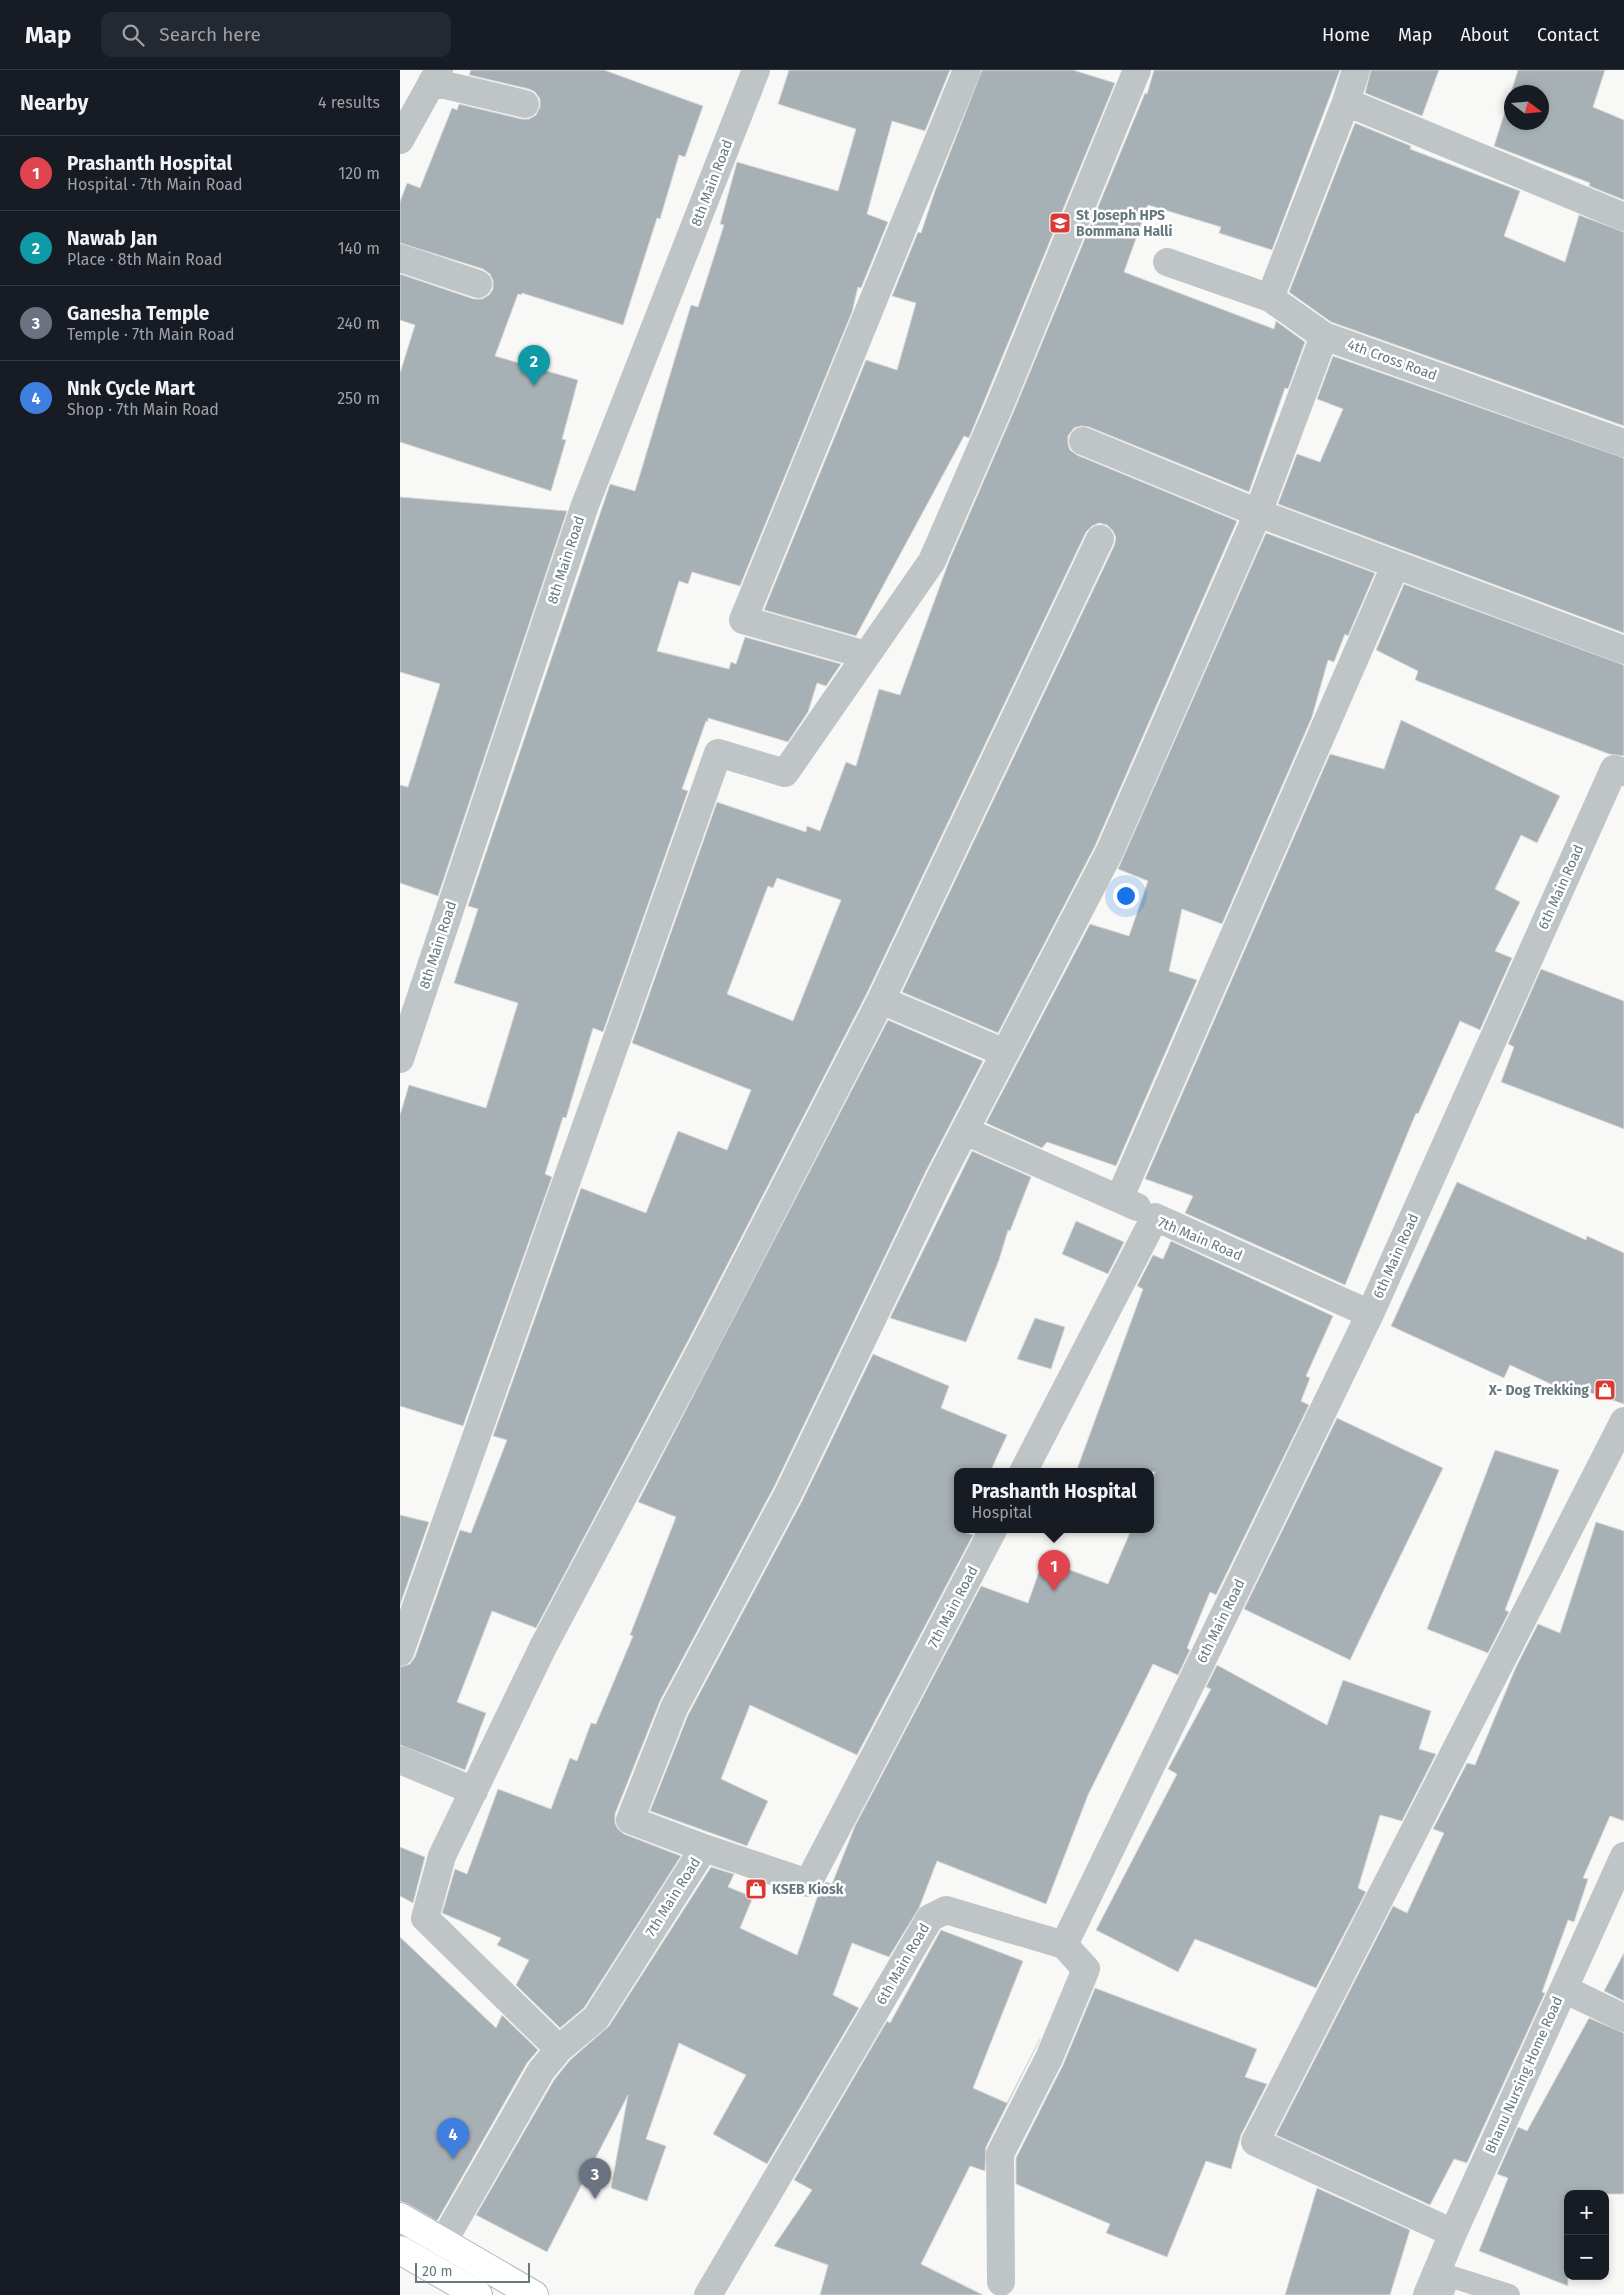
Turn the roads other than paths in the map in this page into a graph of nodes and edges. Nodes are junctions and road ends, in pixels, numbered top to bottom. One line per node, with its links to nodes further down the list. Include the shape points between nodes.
1 (756, 70): 25 (street, 8th Main Road, via 585,505)
2 (967, 70): 21 (street, via 744,620)
3 (1137, 70): 21 (street, via 932,561)
4 (1356, 70): 6 (street)
5 (436, 76): 7 (street); 8 (street)
6 (1346, 102): 9 (street); 13 (street)
7 (525, 104)
8 (400, 140)
9 (1624, 217)
10 (400, 258): 12 (street)
11 (1167, 262): 13 (street, 4th Cross Road)
12 (478, 284)
13 (1270, 298): 14 (street, 4th Cross Road)
14 (1324, 336): 16 (street, 4th Cross Road); 17 (street)
15 (1083, 442): 17 (street)
16 (1624, 443)
17 (1258, 513): 19 (street); 24 (street, via 1109,853)
18 (1100, 539): 23 (street)
19 (1396, 566): 20 (street); 27 (street)
20 (1624, 650)
21 (866, 655): 33 (street, via 785,773 718,753)
22 (1619, 771): 29 (street, 6th Main Road)
23 (881, 1000): 24 (street); 35 (street, via 544,1647)
24 (1005, 1053): 26 (street)
25 (400, 1059)
26 (964, 1131): 27 (street); 36 (street, via 788,1494 674,1708 630,1820)
27 (1120, 1198): 28 (street)
28 (1155, 1217): 29 (street, 7th Main Road); 31 (street, 7th Main Road)
29 (1370, 1314): 38 (street, 6th Main Road)
30 (1624, 1421): 43 (street, via 1255,2142)
31 (1025, 1468)
32 (991, 1533): 36 (street, 7th Main Road, via 808,1883)
33 (400, 1652)
34 (400, 1760): 35 (street)
35 (474, 1790): 41 (street, via 442,1856 425,1918)
36 (704, 1848): 41 (street, 7th Main Road, via 596,2018)
37 (1624, 1856): 39 (street, Bhanu Nursing Home Road)
38 (1064, 1946): 46 (street, via 1086,1969 1049,2058 1000,2154); 49 (street, 6th Main Road, via 946,1910 930,1918)
39 (1564, 1989): 40 (street); 43 (street, Bhanu Nursing Home Road)
40 (1624, 2018)
41 (560, 2049): 44 (street, 7th Main Road, via 541,2071)
42 (400, 2217): 44 (main road)
43 (1453, 2233): 50 (street, Bhanu Nursing Home Road)
44 (443, 2242): 48 (main road)
45 (400, 2250): 47 (main road)
46 (1002, 2282)
47 (478, 2295)
48 (534, 2295)
49 (708, 2295)
50 (1427, 2295)
51 (1442, 2295): 52 (lane, via 1449,2276)
52 (1509, 2295)

